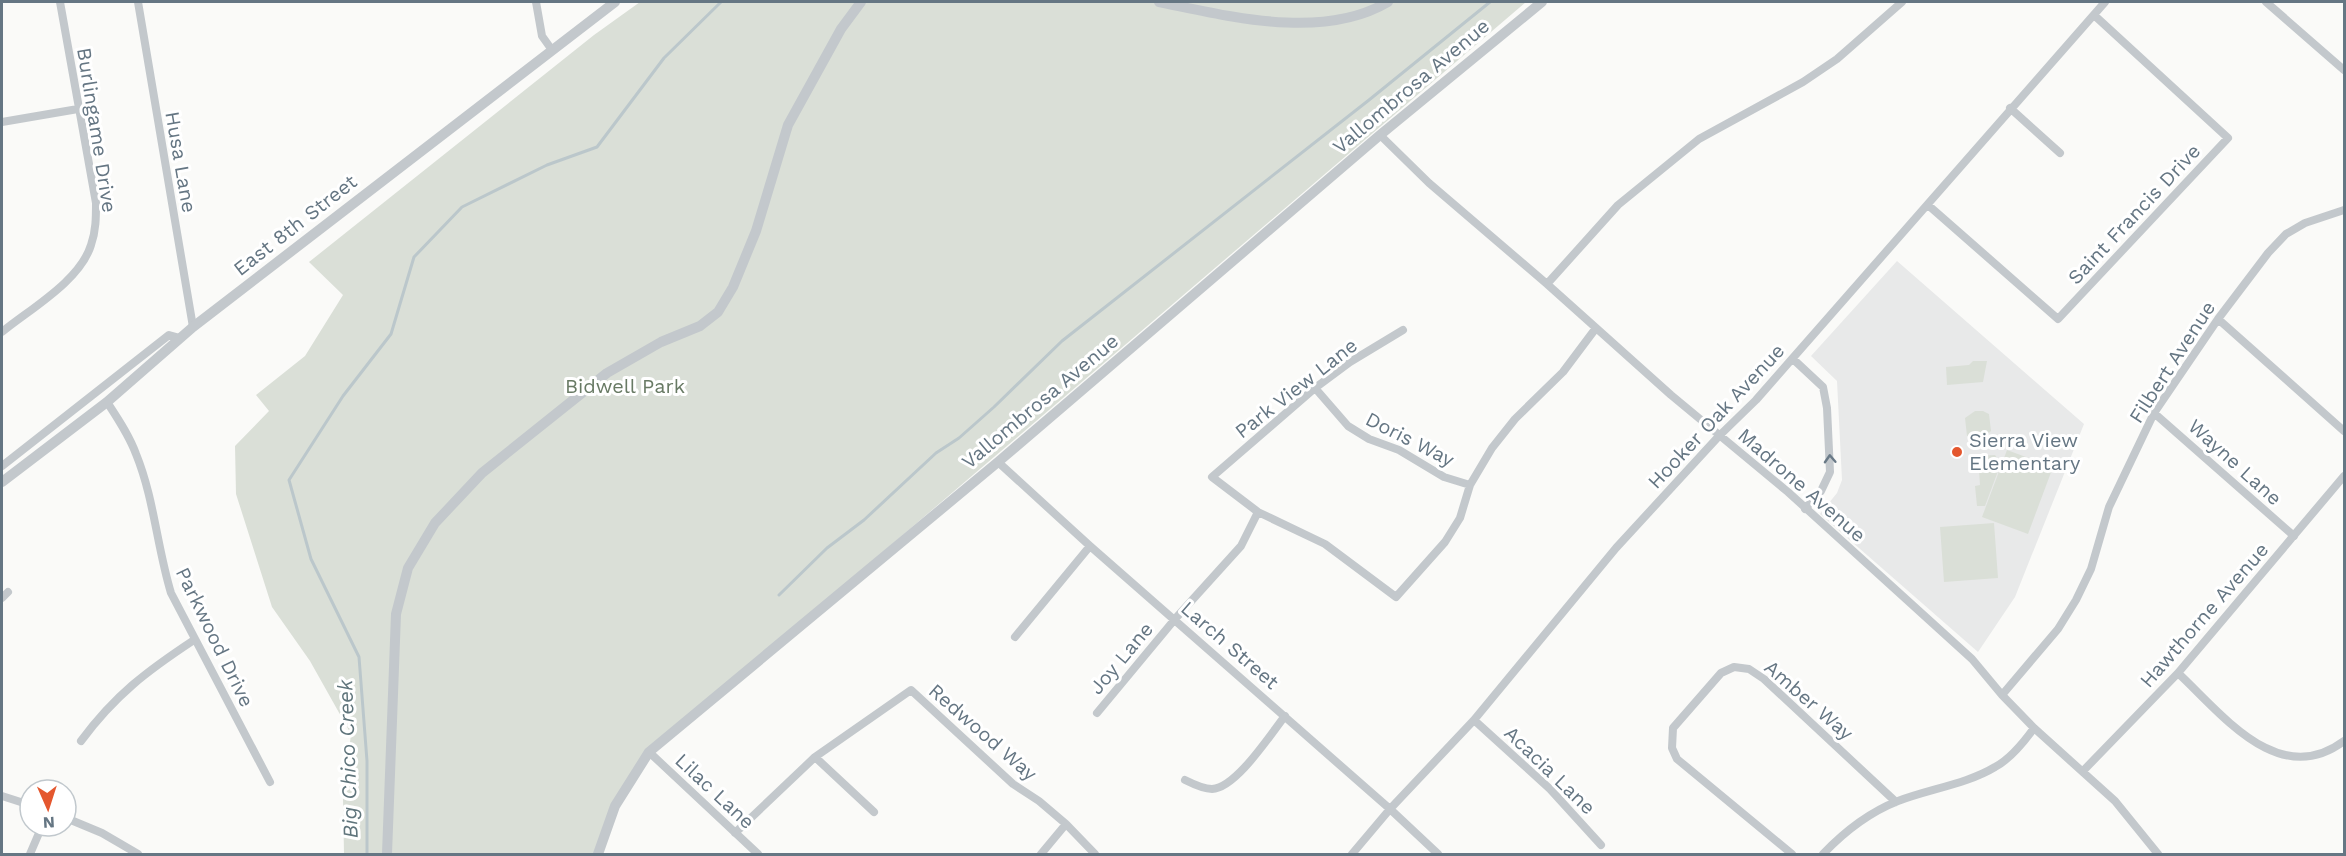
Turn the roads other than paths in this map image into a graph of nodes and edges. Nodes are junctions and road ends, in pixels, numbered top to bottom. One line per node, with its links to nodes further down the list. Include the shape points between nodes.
1 (60, 2): 16 (street, Burlingame Drive)
2 (138, 2): 24 (street, Husa Lane)
3 (536, 2): 13 (street, via 542,36)
4 (615, 2): 13 (street, East 8th Street)
5 (861, 2): 72 (street, via 840,29 788,125 756,231 718,312 700,326 661,342 607,373 482,474 435,523 408,568 396,614)
6 (1159, 2): 7 (street, via 1246,20 1290,22 1357,15)
7 (1388, 2)
8 (1542, 2): 18 (street, Vallombrosa Avenue)
9 (1902, 2): 22 (street, via 1870,32 1811,76 1699,139 1618,205)
10 (2105, 2): 12 (street, Hooker Oak Avenue)
11 (2266, 2): 14 (street)
12 (2094, 15): 15 (street, Hooker Oak Avenue); 20 (street, Saint Francis Drive, via 2228,138 2058,319)
13 (552, 50): 24 (street, East 8th Street)
14 (2344, 70)
15 (2010, 108): 19 (street); 20 (street, Hooker Oak Avenue)
16 (78, 109): 17 (street); 27 (street, Burlingame Drive, via 96,203 91,246 82,264 67,280)
17 (2, 122)
18 (1380, 135): 22 (street, Madrone Avenue, via 1429,183); 35 (street, Vallombrosa Avenue)
19 (2060, 153)
20 (1928, 205): 29 (street, Hooker Oak Avenue)
21 (2344, 210): 23 (street, Filbert Avenue, via 2286,234)
22 (1547, 284): 25 (street, Madrone Avenue)
23 (2218, 319): 32 (street, Filbert Avenue); 33 (street)
24 (193, 327): 28 (street, East 8th Street)
25 (1596, 327): 34 (street, Madrone Avenue); 39 (street, via 1563,372 1515,419)
26 (1403, 330): 30 (street, Park View Lane)
27 (2, 332)
28 (180, 338): 31 (street, East 8th Street); 36 (street, via 169,335)
29 (1793, 359): 34 (street, Hooker Oak Avenue); 40 (street, one-way to 29, via 1830,472 1827,408 1823,387)
30 (1315, 388): 39 (street, Doris Way, via 1348,426 1369,440 1399,450 1444,477); 41 (street, Park View Lane, via 1212,477)
31 (107, 402): 38 (street, East 8th Street); 46 (street, Parkwood Drive, via 137,454 171,593)
32 (2154, 412): 42 (street, Wayne Lane); 48 (street, Filbert Avenue, via 2109,507 2091,569 2076,600 2058,629)
33 (2344, 431)
34 (1719, 436): 40 (street, Madrone Avenue); 51 (street, Hooker Oak Avenue, via 1616,548)
35 (998, 462): 43 (street, Larch Street); 55 (street, Vallombrosa Avenue)
36 (2, 466)
37 (2344, 476): 42 (street, Hawthorne Avenue)
38 (2, 482)
39 (1470, 485): 41 (street, via 1460,518 1445,542 1396,597 1325,544)
40 (1806, 509): 48 (street, Madrone Avenue, via 1972,659)
41 (1257, 512): 44 (street, Joy Lane, via 1241,546)
42 (2294, 536): 47 (street, Hawthorne Avenue)
43 (1090, 546): 44 (street, Larch Street); 45 (street)
44 (1175, 619): 49 (street, Joy Lane); 50 (street, Larch Street)
45 (1015, 637)
46 (194, 640): 53 (street, via 129,686); 59 (street, Parkwood Drive)
47 (2178, 673): 54 (street, via 2257,745 2273,753 2307,757 2322,754); 57 (street, Hawthorne Avenue)
48 (2002, 695): 52 (street, Madrone Avenue)
49 (1097, 713)
50 (1285, 716): 58 (street, via 1224,786 1211,789); 63 (street, Larch Street)
51 (1474, 720): 63 (street, Hooker Oak Avenue); 69 (street, Acacia Lane, via 1550,789)
52 (2034, 728): 57 (street, Madrone Avenue); 62 (street, via 1997,766)
53 (81, 741)
54 (2344, 741)
55 (649, 752): 67 (street, Lilac Lane); 73 (street, Vallombrosa Avenue, via 615,806)
56 (815, 757): 64 (street); 66 (street, Redwood Way, via 911,690 1013,784); 67 (street, Redwood Way)
57 (2083, 771): 81 (street, Madrone Avenue, via 2115,801)
58 (1185, 780)
59 (270, 782)
60 (2, 796): 61 (street)
61 (18, 801)
62 (1896, 802): 79 (street, Amber Way, via 1764,679 1749,669 1734,667 1721,673 1673,728 1672,748 1677,759); 80 (street, via 1847,831)
63 (1390, 809): 77 (street, Hooker Oak Avenue); 78 (street, Larch Street)
64 (874, 812)
65 (78, 823): 71 (street, via 102,832)
66 (1066, 824): 75 (street); 76 (street, Redwood Way)
67 (735, 833): 74 (street, Lilac Lane)
68 (37, 838): 70 (street)
69 (1601, 845)
70 (30, 855)
71 (138, 855)
72 (387, 855)
73 (598, 855)
74 (758, 855)
75 (1041, 855)
76 (1095, 855)
77 (1352, 855)
78 (1438, 855)
79 (1792, 855)
80 (1823, 855)
81 (2158, 855)

